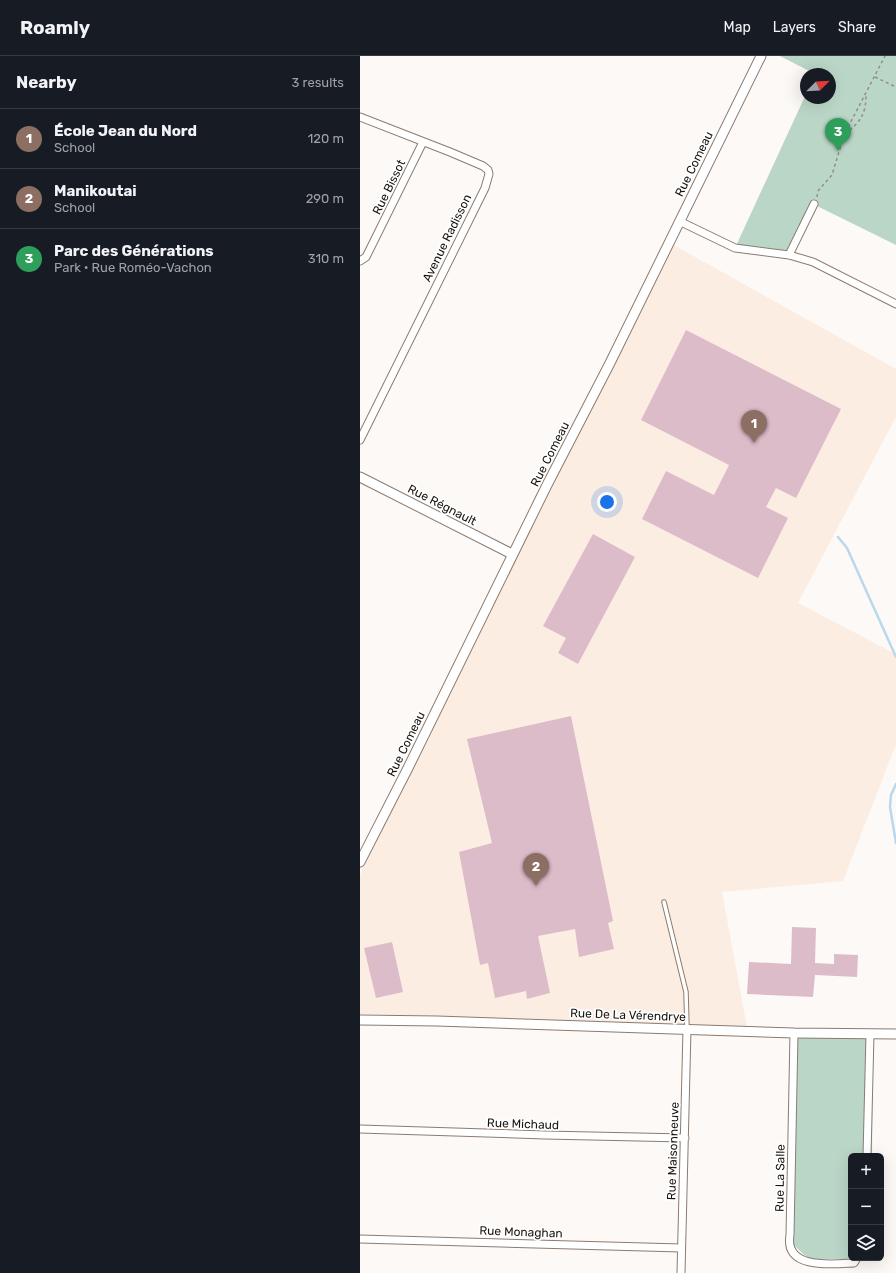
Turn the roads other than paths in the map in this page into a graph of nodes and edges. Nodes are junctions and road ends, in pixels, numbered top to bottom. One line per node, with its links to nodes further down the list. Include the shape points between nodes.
1 (761, 56): 5 (street, Rue Comeau)
2 (360, 117): 3 (street, Avenue Radisson)
3 (423, 142): 7 (street, Rue Bissot, via 379,234 366,257); 9 (street, Avenue Radisson, via 484,166 490,174)
4 (814, 204): 6 (street)
5 (679, 221): 6 (street, via 735,248); 11 (street, Rue Comeau)
6 (789, 255): 8 (street, via 813,262)
7 (360, 261)
8 (896, 304)
9 (360, 440)
10 (360, 477): 11 (street, Rue Régnault)
11 (512, 554): 12 (street, Rue Comeau)
12 (360, 862)
13 (664, 902): 15 (lane, via 686,992)
14 (360, 1020): 15 (street, Rue De La Vérendrye, via 436,1020)
15 (687, 1029): 16 (street, Rue De La Vérendrye); 20 (street, Rue Maisonneuve)
16 (794, 1033): 17 (street, Rue De La Vérendrye); 24 (street, Rue La Salle, via 788,1243 794,1255 802,1261)
17 (870, 1034): 18 (street, Rue De La Vérendrye); 21 (street)
18 (896, 1034)
19 (360, 1129): 20 (street, Rue Michaud)
20 (685, 1138): 23 (street, Rue Maisonneuve)
21 (867, 1153)
22 (360, 1239): 23 (street, Rue Monaghan)
23 (681, 1248): 25 (street, Rue Maisonneuve)
24 (855, 1261)
25 (681, 1273)

